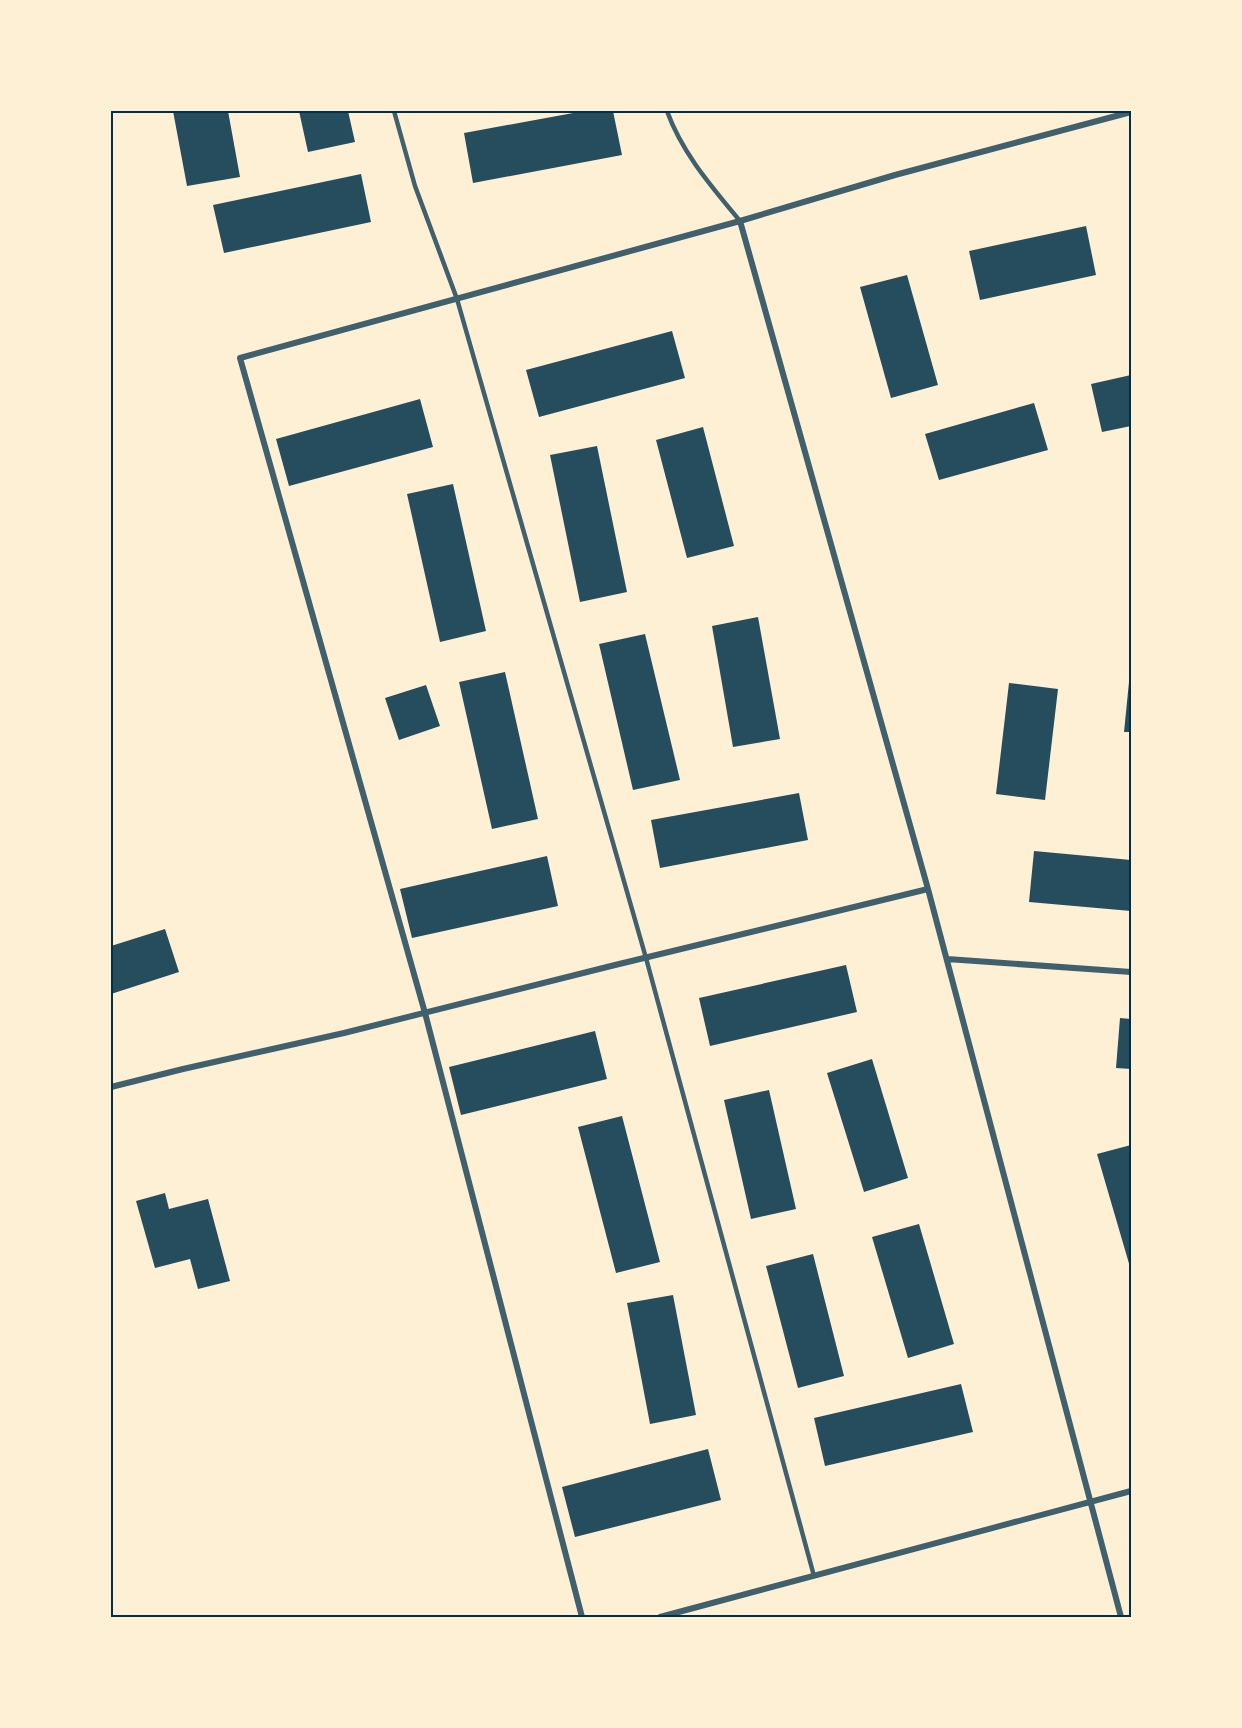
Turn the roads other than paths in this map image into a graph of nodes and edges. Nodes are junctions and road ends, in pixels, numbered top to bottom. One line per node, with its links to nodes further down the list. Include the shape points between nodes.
1 (394, 111): 5 (lane, via 415,186)
2 (667, 111): 4 (lane, via 699,170)
3 (1131, 112): 4 (street, via 895,175)
4 (740, 222): 5 (street); 6 (street)
5 (457, 299): 7 (lane); 10 (street, via 240,358)
6 (928, 889): 7 (street); 8 (street)
7 (645, 958): 10 (street); 14 (lane)
8 (947, 959): 9 (street); 13 (street)
9 (1131, 972)
10 (425, 1013): 11 (street); 15 (street)
11 (111, 1087)
12 (1131, 1491): 13 (street)
13 (1090, 1502): 14 (street); 17 (street)
14 (814, 1576): 16 (street)
15 (582, 1617)
16 (660, 1617)
17 (1121, 1617)

